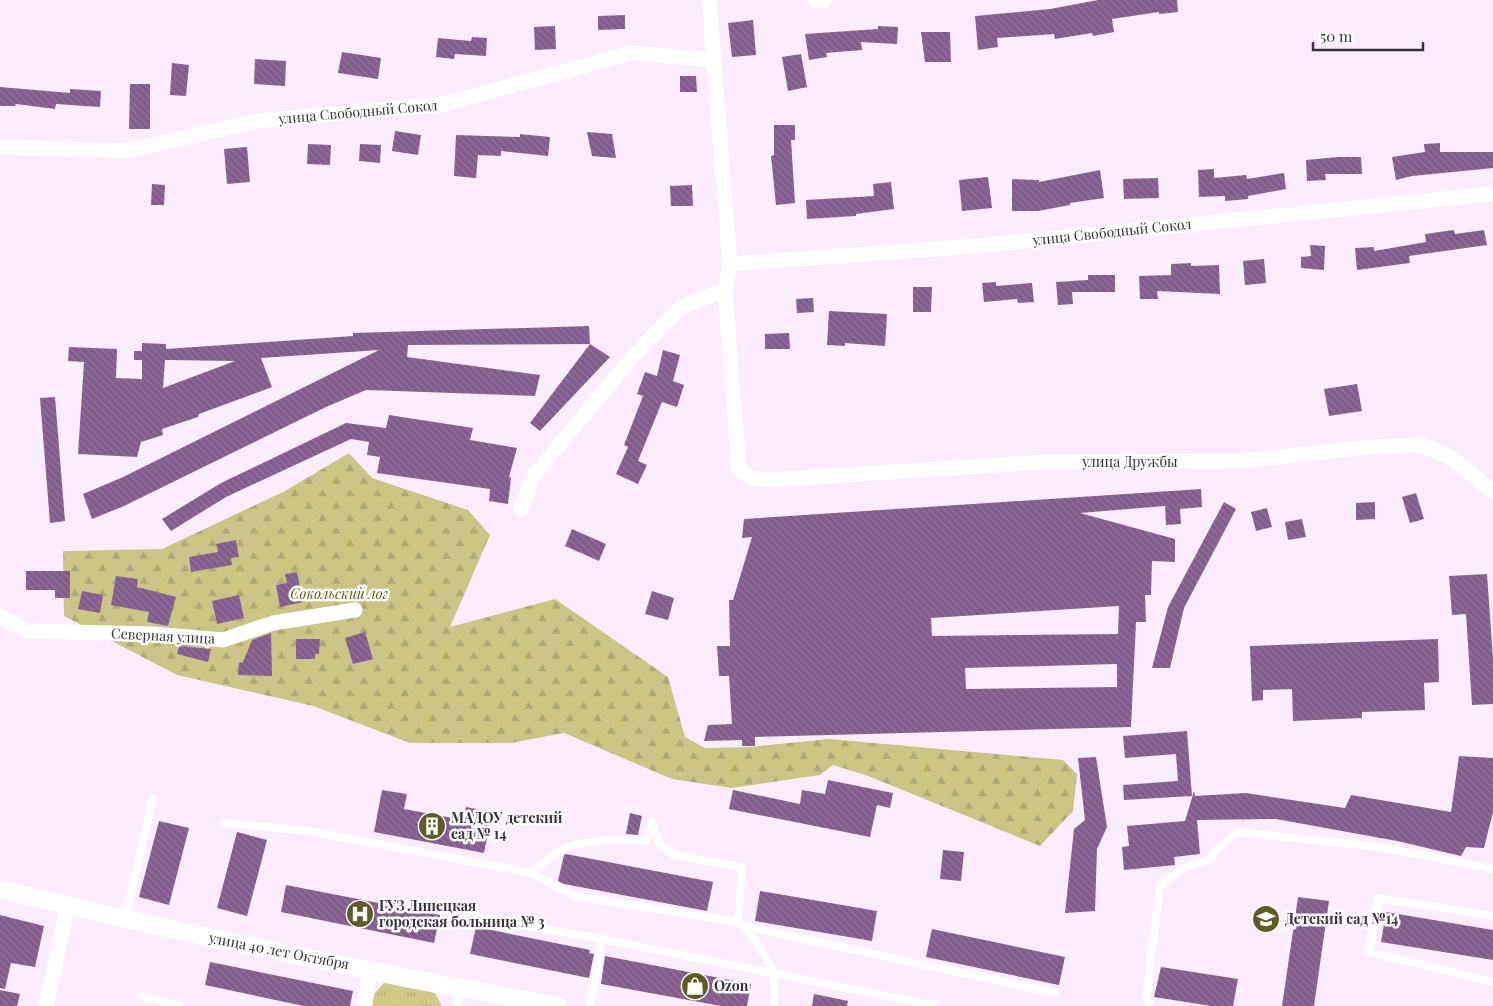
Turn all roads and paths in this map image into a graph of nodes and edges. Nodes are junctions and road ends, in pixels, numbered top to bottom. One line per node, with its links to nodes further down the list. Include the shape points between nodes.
1 (709, 0): 4 (street)
2 (816, 0): 3 (street)
3 (824, 0)
4 (713, 60): 5 (street, улица Свободный Сокол, via 632,53 444,104 257,122 127,151); 7 (street)
5 (0, 147)
6 (1493, 194): 7 (street, улица Свободный Сокол, via 977,246)
7 (730, 264): 8 (street)
8 (725, 290): 9 (street, улица Дружбы, via 740,469 751,478 768,480 1044,462 1242,461 1370,446 1422,445 1452,458); 10 (street, via 680,307 629,361 535,474)
9 (1493, 492)
10 (521, 509)
11 (356, 610): 12 (street, Северная улица, via 273,623 223,640 153,634 26,631)
12 (0, 616)
13 (153, 798): 21 (lane)
14 (224, 823): 16 (lane, via 308,831)
15 (1493, 869): 38 (lane, via 1379,847 1238,832 1209,860 1183,868 1160,886 1146,999)
16 (531, 873): 22 (lane, via 574,896); 22 (lane, via 564,849 595,842 646,841 652,822 659,844 674,855 742,867)
17 (0, 889): 18 (street, улица 40 лет Октября)
18 (68, 905): 21 (street, улица 40 лет Октября); 30 (street)
19 (459, 914): 23 (lane)
20 (1493, 916): 26 (lane, via 1378,898 1369,952)
21 (125, 918): 24 (street, улица 40 лет Октября)
22 (741, 924): 25 (lane, via 762,952); 28 (lane)
23 (602, 939): 25 (lane); 35 (lane)
24 (371, 969): 27 (street, улица 40 лет Октября); 32 (street)
25 (773, 974): 36 (lane); 37 (lane)
26 (1493, 982)
27 (460, 988): 33 (lane); 34 (street, улица 40 лет Октября)
28 (1056, 993)
29 (143, 997): 31 (lane)
30 (46, 1006)
31 (179, 1006)
32 (364, 1006)
33 (457, 1006)
34 (558, 1006)
35 (590, 1006)
36 (774, 1006)
37 (936, 1006)
38 (1151, 1006)

